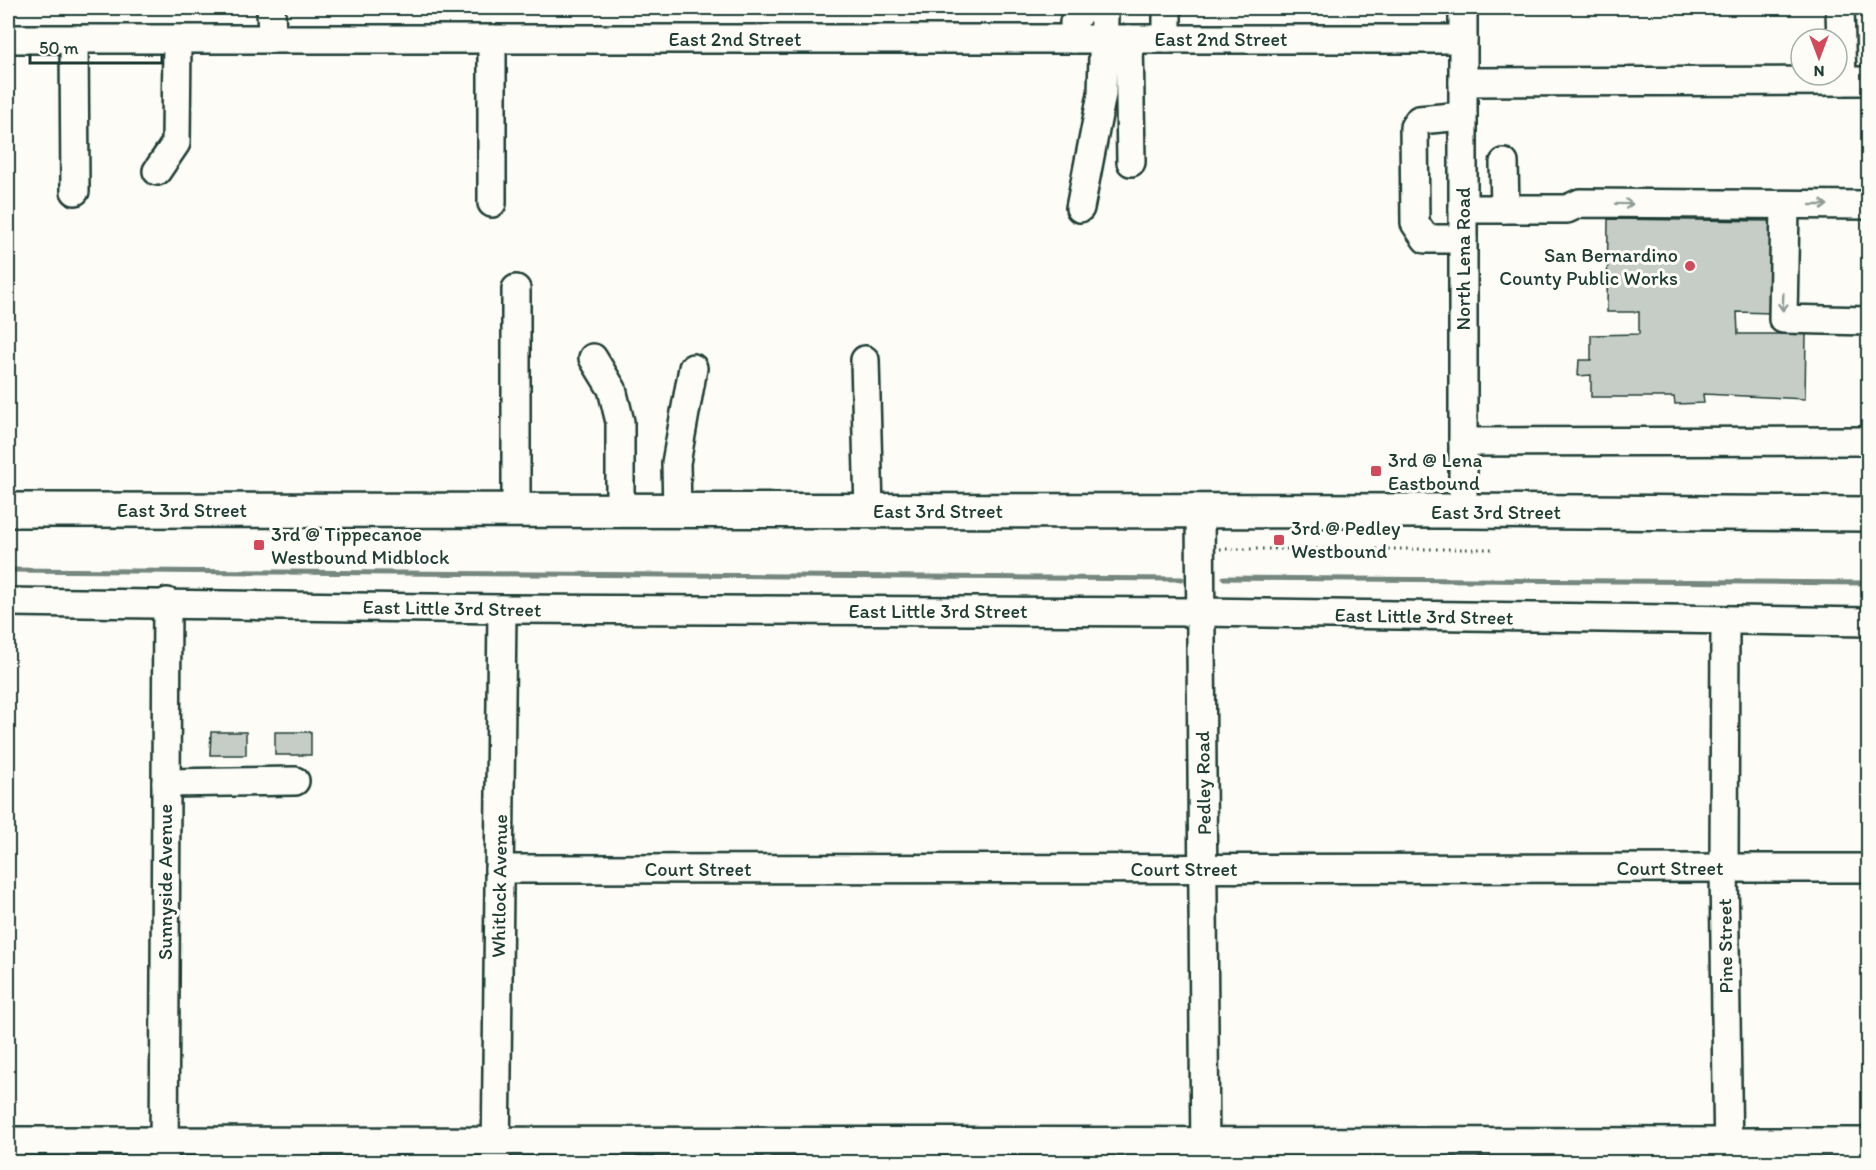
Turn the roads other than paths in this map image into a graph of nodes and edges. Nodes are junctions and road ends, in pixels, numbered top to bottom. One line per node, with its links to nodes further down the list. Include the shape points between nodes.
1 (271, 8): 11 (street)
2 (1081, 8): 13 (street, via 1074,22)
3 (1096, 8): 14 (street)
4 (1167, 8): 15 (street)
5 (1463, 8): 16 (street, North Lena Road)
6 (1840, 8): 7 (street)
7 (1841, 27)
8 (8, 39): 9 (street, East 2nd Street)
9 (74, 39): 10 (street, East 2nd Street); 25 (street)
10 (177, 39): 11 (street, East 2nd Street); 24 (street, via 176,143)
11 (272, 39): 12 (street, East 2nd Street)
12 (492, 39): 13 (street, East 2nd Street); 26 (street)
13 (1074, 39): 14 (street, East 2nd Street)
14 (1117, 39): 15 (street, East 2nd Street); 22 (street); 29 (street)
15 (1167, 39): 16 (street, East 2nd Street)
16 (1463, 39): 17 (street, North Lena Road)
17 (1463, 81): 18 (street); 21 (street, North Lena Road)
18 (1789, 81)
19 (1849, 81): 20 (street)
20 (1869, 81)
21 (1463, 117): 30 (street, North Lena Road); 32 (street, via 1419,120 1414,127 1414,149 1415,224 1426,239)
22 (1131, 162)
23 (1504, 164): 31 (street)
24 (157, 171)
25 (75, 191)
26 (492, 203)
27 (1869, 205): 28 (street, one-way to 27)
28 (1785, 206): 31 (street, one-way to 28, via 1567,209 1580,203); 34 (street, one-way to 34, via 1783,319)
29 (1080, 208)
30 (1463, 209): 31 (street); 32 (street, North Lena Road)
31 (1505, 209)
32 (1463, 239): 39 (street, North Lena Road)
33 (516, 289): 42 (street)
34 (1869, 321)
35 (593, 358): 41 (street, via 612,389 620,422)
36 (865, 360): 44 (street)
37 (693, 368): 43 (street, via 676,463)
38 (1869, 441): 39 (street)
39 (1463, 442): 46 (street, North Lena Road)
40 (8, 510): 42 (main road, East 3rd Street)
41 (620, 510): 42 (main road, East 3rd Street); 43 (main road, East 3rd Street)
42 (516, 511)
43 (677, 511): 44 (main road, East 3rd Street)
44 (869, 511): 45 (main road, East 3rd Street)
45 (1200, 511): 46 (main road, East 3rd Street); 51 (street, Pedley Road)
46 (1463, 511): 47 (main road, East 3rd Street)
47 (1869, 514)
48 (8, 602): 49 (street, East Little 3rd Street)
49 (167, 602): 50 (street, East Little 3rd Street); 55 (street, Sunnyside Avenue)
50 (502, 609): 51 (street, East Little 3rd Street); 58 (street, Whitlock Avenue)
51 (1201, 612): 52 (street, East Little 3rd Street); 59 (street, Pedley Road)
52 (1725, 622): 53 (street, East Little 3rd Street); 56 (street, Pine Street)
53 (1869, 622)
54 (295, 781): 55 (street)
55 (166, 783): 62 (street, Sunnyside Avenue)
56 (1724, 868): 57 (street, Court Street); 59 (street, Court Street); 65 (street, Pine Street)
57 (1869, 868)
58 (499, 869): 59 (street, Court Street); 63 (street, Whitlock Avenue)
59 (1204, 869): 64 (street, Pedley Road)
60 (8, 1141): 62 (street)
61 (1869, 1142): 65 (street)
62 (164, 1152): 63 (street)
63 (496, 1152): 64 (street)
64 (1205, 1152): 65 (street)
65 (1728, 1152)

